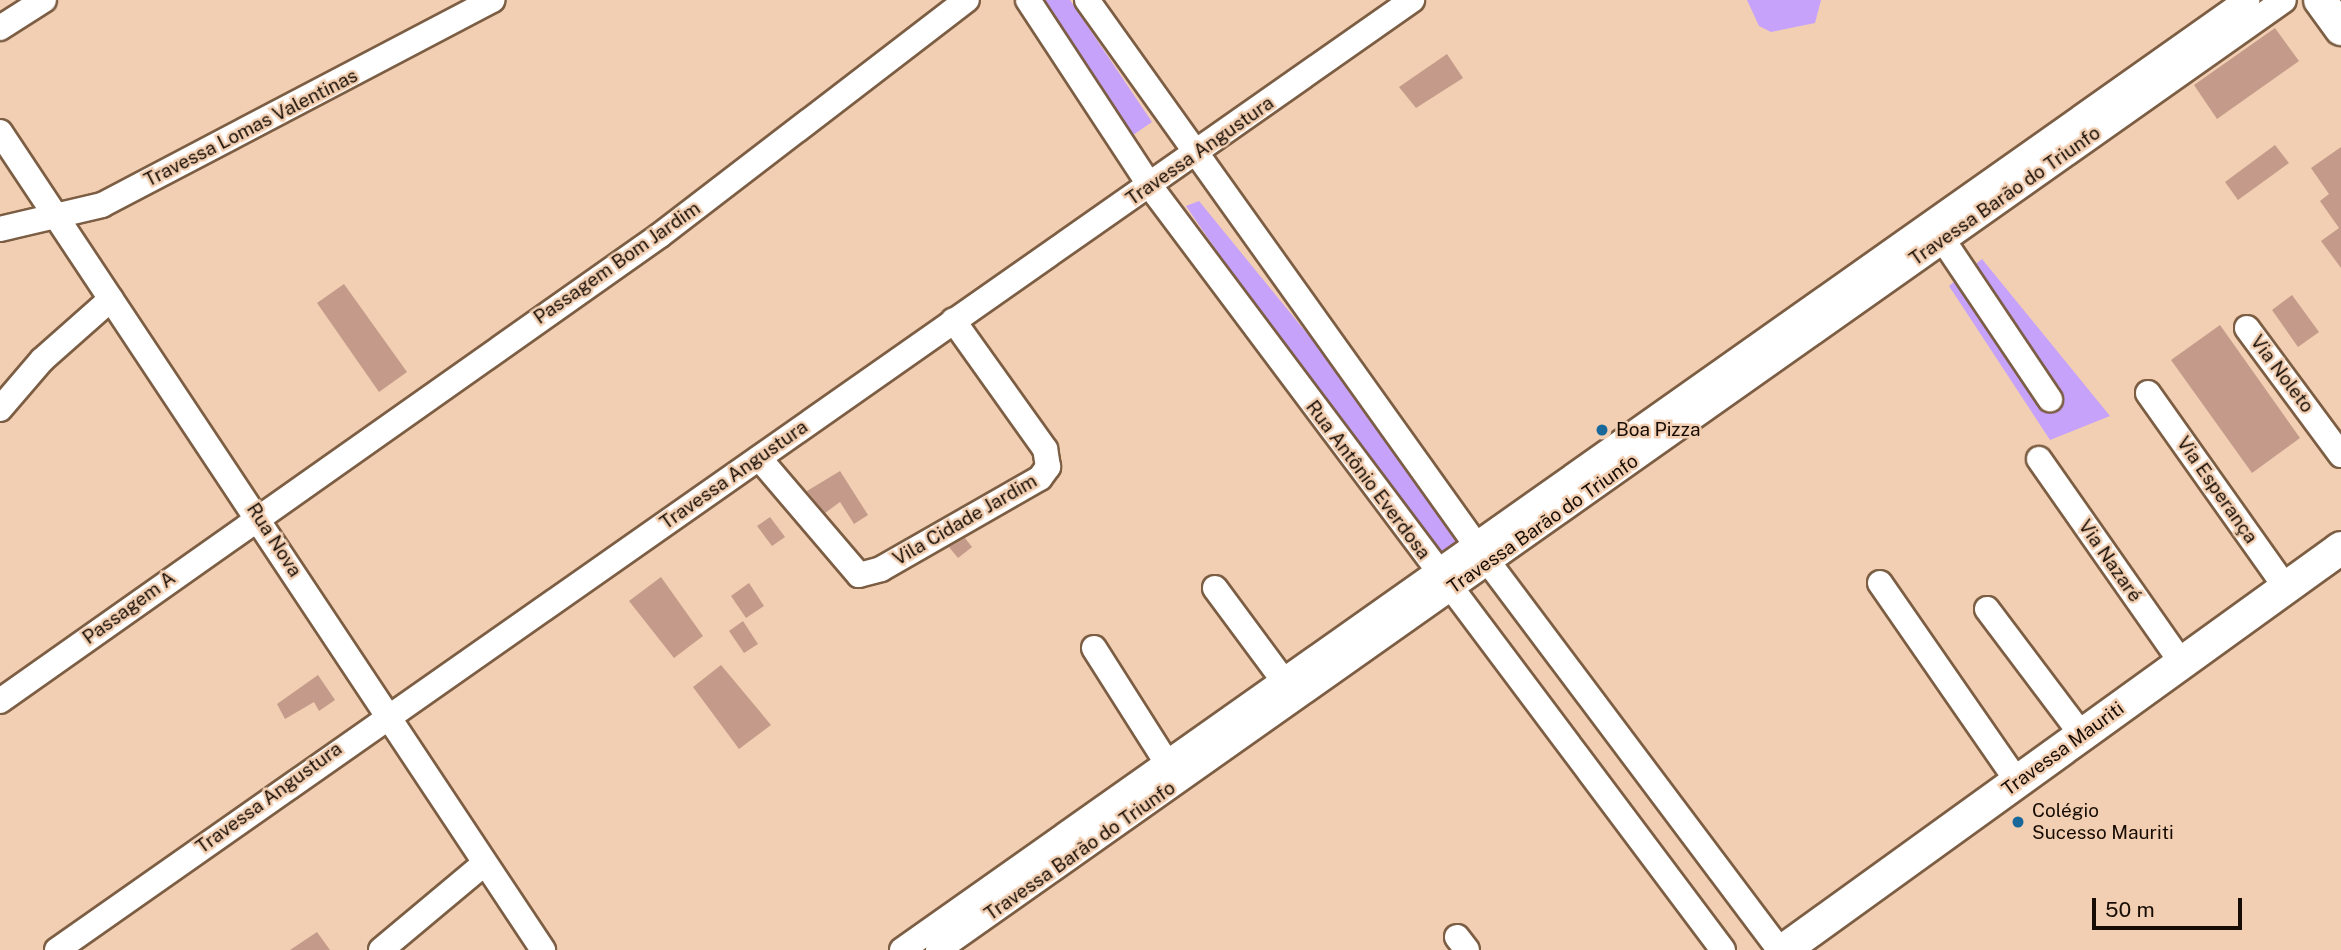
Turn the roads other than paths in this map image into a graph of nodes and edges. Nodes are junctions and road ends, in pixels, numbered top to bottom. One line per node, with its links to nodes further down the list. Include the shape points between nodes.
1 (44, 0): 10 (street)
2 (492, 0): 15 (street, Travessa Lomas Valentinas, via 127,192)
3 (967, 0): 28 (street, Passagem Bom Jardim, via 659,236)
4 (1028, 0): 14 (street, Rua Antônio Everdosa)
5 (1087, 0): 13 (street)
6 (1412, 0): 13 (street, Travessa Angustura)
7 (2248, 0): 18 (street, Travessa Barão do Triunfo)
8 (2284, 0): 17 (street, Travessa Barão do Triunfo)
9 (2320, 0): 11 (main road)
10 (0, 28)
11 (2341, 29)
12 (0, 132): 15 (street, Rua Nova)
13 (1194, 156): 14 (street, Travessa Angustura); 30 (street)
14 (1150, 186): 21 (street, Travessa Angustura); 31 (street, Rua Antônio Everdosa)
15 (54, 216): 16 (street, Travessa Lomas Valentinas); 19 (street, Rua Nova)
16 (0, 229)
17 (1943, 240): 18 (street, Travessa Barão do Triunfo); 23 (street)
18 (1906, 253): 30 (street, Travessa Barão do Triunfo)
19 (111, 299): 24 (street, via 42,360); 28 (street, Rua Nova)
20 (2247, 328): 25 (street, Via Noleto)
21 (960, 330): 26 (street, Travessa Angustura); 26 (street, Vila Cidade Jardim, via 1045,449 1048,467 1040,478 869,575 851,573)
22 (2148, 393): 34 (street, Via Esperança)
23 (2050, 399)
24 (0, 409)
25 (2341, 454)
26 (759, 458): 40 (street, Travessa Angustura)
27 (2039, 459): 37 (street, Via Nazaré)
28 (258, 514): 39 (street, Passagem A); 40 (street, Rua Nova)
29 (2341, 548): 34 (main road, Travessa Mauriti)
30 (1483, 553): 31 (street, Travessa Barão do Triunfo); 52 (street)
31 (1443, 581): 38 (street, Travessa Barão do Triunfo); 44 (street, Travessa Barão do Triunfo); 51 (street, Rua Antônio Everdosa)
32 (1880, 583): 43 (street)
33 (1215, 588): 38 (street)
34 (2286, 588): 37 (main road, Travessa Mauriti)
35 (1987, 609): 41 (street)
36 (1094, 648): 42 (street)
37 (2182, 663): 41 (main road, Travessa Mauriti)
38 (1283, 680): 42 (street, Travessa Barão do Triunfo)
39 (0, 701)
40 (385, 715): 45 (street, Rua Nova); 46 (street, Travessa Angustura)
41 (2082, 735): 43 (main road, Travessa Mauriti)
42 (1167, 763): 44 (street, Travessa Barão do Triunfo)
43 (2018, 782): 52 (main road, Travessa Mauriti)
44 (1080, 837): 49 (street, Travessa Barão do Triunfo); 50 (street, Travessa Barão do Triunfo)
45 (484, 864): 47 (street); 48 (street, Rua Nova)
46 (57, 950)
47 (381, 950)
48 (543, 950)
49 (902, 950)
50 (938, 950)
51 (1723, 950)
52 (1782, 950)

